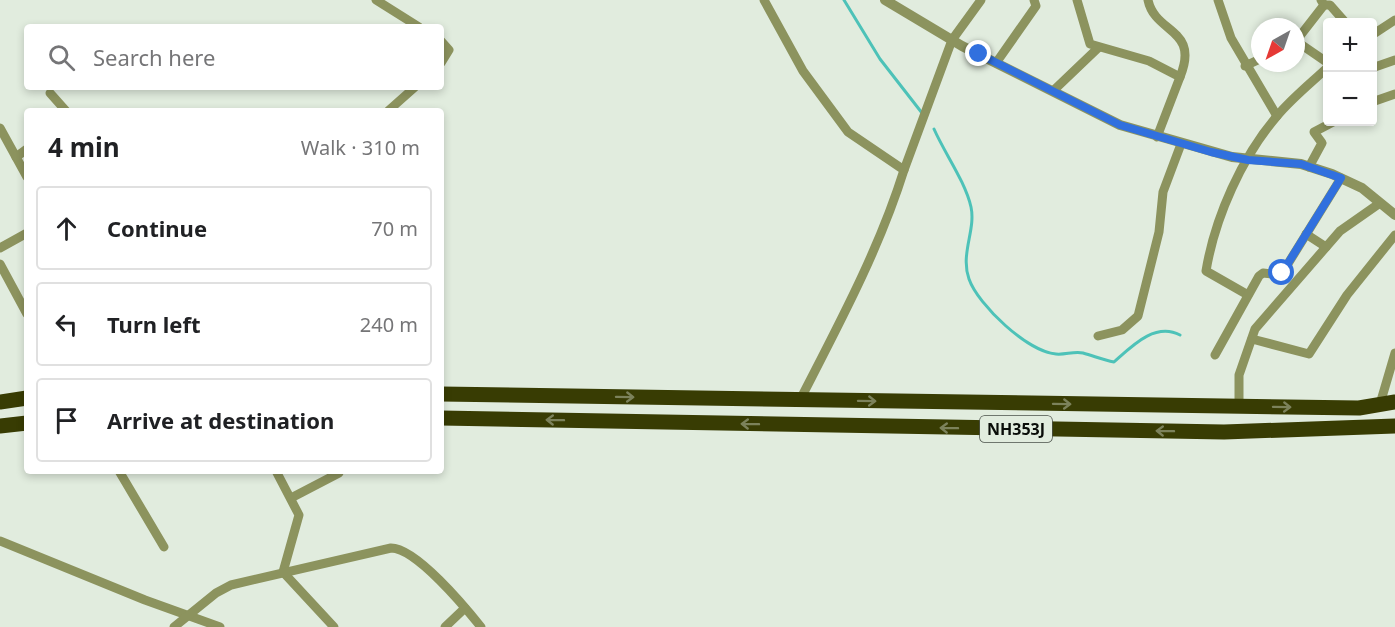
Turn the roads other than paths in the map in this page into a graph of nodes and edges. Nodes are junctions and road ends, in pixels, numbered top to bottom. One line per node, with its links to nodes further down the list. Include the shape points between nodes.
1 (375, 0): 12 (street)
2 (764, 0): 42 (street, via 803,71 848,132)
3 (885, 0): 14 (street)
4 (981, 0): 14 (street)
5 (1034, 0): 20 (street, via 1036,6)
6 (1077, 0): 16 (street, via 1090,44)
7 (1148, 0): 25 (street, via 1153,12 1180,37 1186,60)
8 (1218, 0): 22 (street)
9 (1322, 2): 10 (street); 19 (street, via 1296,41)
10 (1341, 18)
11 (1395, 20): 13 (street)
12 (414, 24)
13 (1377, 32)
14 (952, 40): 20 (street); 42 (street)
15 (444, 44): 17 (street, via 449,50)
16 (1098, 48): 25 (street, via 1149,61); 27 (street)
17 (444, 58)
18 (1395, 60): 23 (street)
19 (1323, 61)
20 (996, 63): 27 (street)
21 (1251, 63): 22 (street)
22 (1245, 66): 33 (street)
23 (1377, 66)
24 (1323, 70): 33 (street)
25 (1180, 76): 36 (street)
26 (412, 90): 32 (street)
27 (1053, 91): 36 (street, via 1120,125)
28 (50, 93): 31 (street)
29 (1395, 94): 30 (street)
30 (1377, 100)
31 (63, 108)
32 (391, 108)
33 (1277, 116): 40 (street)
34 (1325, 126): 41 (street, via 1314,132 1322,143)
35 (0, 128): 39 (street)
36 (1157, 137): 37 (street)
37 (1181, 144): 40 (street); 55 (street, via 1162,192 1159,232 1138,316 1122,330)
38 (24, 151): 39 (street)
39 (16, 157): 43 (street)
40 (1248, 160): 41 (street); 53 (street, via 1233,183 1206,269)
41 (1309, 167): 44 (street)
42 (904, 170): 61 (street, via 893,205)
43 (24, 172)
44 (1341, 178): 45 (street); 47 (street)
45 (1380, 203): 46 (street); 50 (street, via 1340,231)
46 (1394, 214)
47 (1306, 234): 50 (street); 53 (street, via 1281,275 1260,274)
48 (24, 235): 51 (street)
49 (1395, 235): 56 (street, via 1347,295 1309,354)
50 (1326, 247): 56 (street, via 1272,307)
51 (0, 248)
52 (0, 264): 54 (street)
53 (1248, 295): 58 (street)
54 (24, 308)
55 (1098, 336)
56 (1252, 339): 64 (street, via 1239,375)
57 (1395, 353): 63 (street)
58 (1215, 355)
59 (444, 394): 61 (highway, NH353J, one-way to 61)
60 (24, 398): 62 (highway)
61 (804, 400): 64 (highway, NH353J, one-way to 64)
62 (0, 402)
63 (1388, 403): 64 (highway, NH353J, one-way to 63, via 1359,408)
64 (1239, 406)
65 (444, 418): 68 (highway, NH353J, one-way to 65, via 1224,432)
66 (24, 423): 67 (highway)
67 (0, 426)
68 (1395, 426)
69 (121, 474): 74 (street)
70 (278, 474): 72 (street)
71 (335, 474): 72 (street)
72 (291, 498): 75 (street, via 299,520)
73 (0, 541): 77 (street)
74 (164, 547)
75 (283, 572): 76 (street, via 398,548 436,578); 77 (street, via 223,589); 80 (street)
76 (465, 608): 81 (street); 82 (street)
77 (188, 616): 78 (street); 79 (street)
78 (174, 627)
79 (220, 627)
80 (334, 627)
81 (445, 627)
82 (482, 627)

